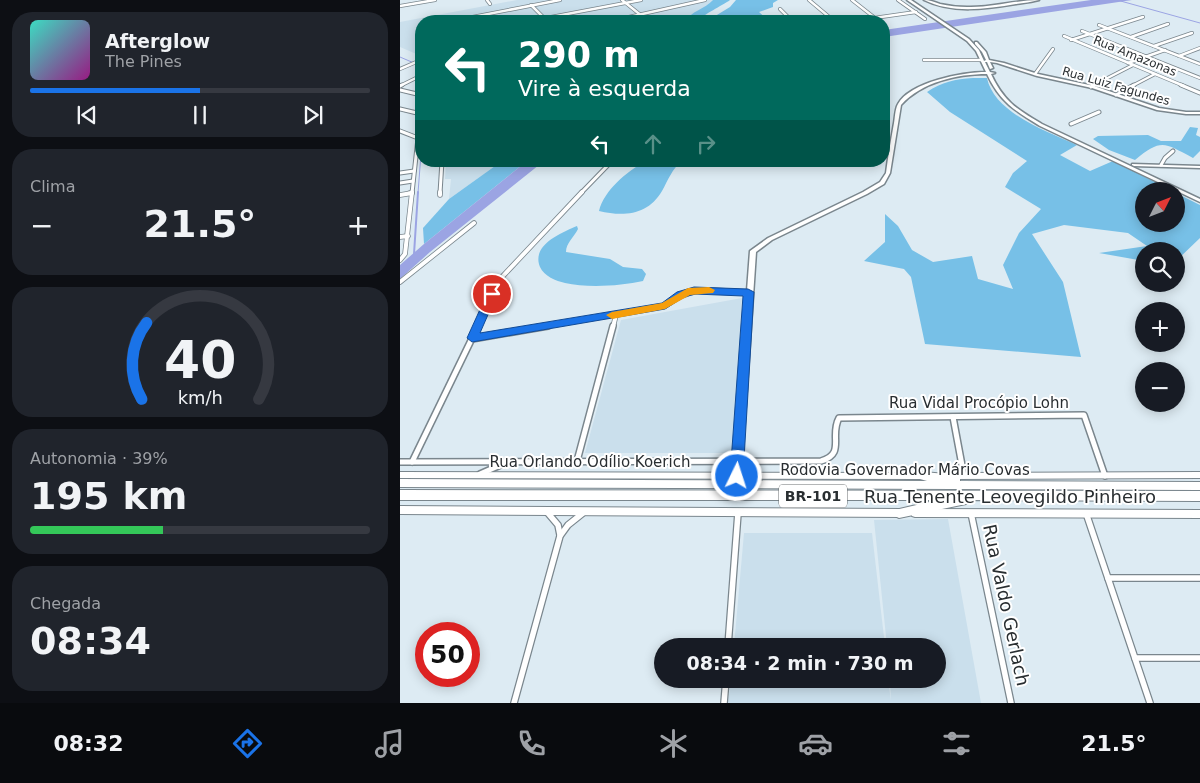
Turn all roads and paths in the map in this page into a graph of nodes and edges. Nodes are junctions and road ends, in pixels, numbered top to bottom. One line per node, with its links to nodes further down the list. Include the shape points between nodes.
1 (435, 0): 16 (street)
2 (487, 0): 14 (street)
3 (560, 0): 15 (street)
4 (622, 0): 13 (street)
5 (641, 0): 13 (street)
6 (809, 0): 24 (street)
7 (852, 0): 25 (street)
8 (898, 0): 18 (street)
9 (911, 0): 28 (main road)
10 (926, 0): 11 (main road, via 941,6 966,9)
11 (1037, 0)
12 (705, 1): 22 (street)
13 (626, 3): 21 (street); 22 (street)
14 (490, 4)
15 (531, 5): 19 (street); 20 (street)
16 (400, 6)
17 (780, 9): 23 (street)
18 (916, 12): 26 (street); 29 (street)
19 (482, 15)
20 (541, 15)
21 (570, 15)
22 (640, 15)
23 (786, 15)
24 (827, 15)
25 (871, 15)
26 (890, 16)
27 (1143, 17): 32 (street)
28 (941, 18): 45 (main road, via 959,29); 49 (main road, via 974,46)
29 (925, 19)
30 (1168, 24): 37 (street)
31 (1099, 25): 32 (street)
32 (1108, 28): 35 (street); 37 (street)
33 (1082, 30): 35 (street)
34 (1192, 33): 41 (street)
35 (1090, 34): 38 (street); 47 (street)
36 (1064, 36): 38 (street, Rua Amazonas)
37 (1131, 37): 41 (street)
38 (1071, 40): 39 (street, Rua Amazonas)
39 (1078, 42): 40 (street); 53 (street, Rua Amazonas)
40 (1070, 45)
41 (1154, 46): 44 (street)
42 (1200, 48): 46 (street)
43 (1053, 49): 58 (street)
44 (1165, 50): 46 (street); 47 (street)
45 (984, 52): 51 (main road); 52 (main road)
46 (1179, 56): 54 (street)
47 (1147, 57): 53 (street); 60 (street)
48 (924, 60): 49 (street)
49 (982, 60): 51 (main road); 57 (main road)
50 (415, 62): 56 (street)
51 (988, 62): 52 (main road); 57 (main road)
52 (999, 62): 57 (main road); 58 (main road, Rua Luiz Fagundes)
53 (1128, 63): 55 (street, Rua Amazonas)
54 (1200, 64)
55 (1133, 65): 59 (street, Rua Amazonas); 62 (street)
56 (400, 69)
57 (991, 72): 75 (main road, via 944,78 903,100); 77 (main road, via 1004,95 1026,114); 91 (main road, via 1004,99 1024,116)
58 (1035, 74): 62 (main road, Rua Luiz Fagundes)
59 (1155, 74): 64 (street, Rua Amazonas); 66 (street)
60 (1200, 78)
61 (415, 79): 63 (street)
62 (1091, 87): 66 (main road, Rua Luiz Fagundes)
63 (400, 88): 65 (street)
64 (1200, 91)
65 (415, 93)
66 (1116, 95): 70 (main road, Rua Luiz Fagundes, via 1159,110)
67 (400, 109): 69 (street)
68 (1099, 112): 71 (street)
69 (415, 113)
70 (1200, 113)
71 (1071, 124)
72 (400, 131): 73 (street)
73 (415, 136)
74 (1173, 151): 78 (street)
75 (890, 161)
76 (415, 163): 83 (street)
77 (1134, 164): 78 (main road); 90 (main road)
78 (1161, 166): 82 (main road)
79 (442, 167): 89 (street)
80 (606, 167): 99 (street, via 502,277)
81 (889, 167): 97 (main road, via 885,180 865,194 755,248 751,254)
82 (1200, 167)
83 (414, 171): 84 (street); 85 (street)
84 (400, 173)
85 (413, 181): 86 (street); 87 (street)
86 (400, 183)
87 (412, 192): 88 (street); 93 (street)
88 (400, 195)
89 (440, 195)
90 (1200, 196)
91 (1200, 201)
92 (474, 223): 96 (street)
93 (408, 236): 94 (street); 95 (street, via 405,254)
94 (400, 237)
95 (400, 260)
96 (400, 282)
97 (748, 292): 98 (street, via 688,292 665,306); 102 (main road)
98 (616, 315): 99 (street); 101 (street)
99 (472, 338): 104 (street)
100 (953, 417): 102 (street, Rua Vidal Procópio Lohn, via 839,418 835,425 835,454 827,460); 111 (street); 112 (street, Rua Vidal Procópio Lohn, via 1084,415)
101 (578, 461): 102 (street); 105 (street)
102 (738, 461): 109 (main road)
103 (400, 462): 104 (street)
104 (412, 462): 105 (street)
105 (508, 462): 108 (street)
106 (1200, 475): 112 (main road, Rua Orlando Odílio Koerich)
107 (400, 476): 108 (main road, Rua Orlando Odílio Koerich)
108 (476, 476): 109 (main road, Rua Orlando Odílio Koerich)
109 (737, 476): 110 (main road, Rua Orlando Odílio Koerich)
110 (924, 476): 111 (main road, Rua Orlando Odílio Koerich); 114 (highway)
111 (964, 476): 112 (main road, Rua Orlando Odílio Koerich)
112 (1105, 476)
113 (400, 483): 114 (highway, Rodovia Governador Mário Covas / BR-101)
114 (1006, 484): 115 (highway, Rodovia Governador Mário Covas / BR-101)
115 (1200, 486)
116 (400, 495): 117 (highway, Rodovia Governador Mário Covas / BR-101)
117 (981, 496): 118 (highway, Rodovia Governador Mário Covas / BR-101); 123 (highway)
118 (1200, 496)
119 (400, 510): 120 (main road, Rua Tenente Leovegildo Pinheiro)
120 (546, 511): 121 (main road, Rua Tenente Leovegildo Pinheiro); 127 (street, via 558,525)
121 (584, 512): 122 (main road, Rua Tenente Leovegildo Pinheiro); 127 (street)
122 (738, 513): 123 (main road, Rua Tenente Leovegildo Pinheiro); 130 (street)
123 (899, 513): 124 (main road, Rua Tenente Leovegildo Pinheiro)
124 (971, 513): 125 (main road, Rua Tenente Leovegildo Pinheiro); 136 (street, Rua Valdo Gerlach)
125 (1086, 513): 126 (main road, Rua Tenente Leovegildo Pinheiro); 128 (street)
126 (1200, 514)
127 (560, 536): 134 (street)
128 (1108, 578): 129 (street); 131 (street)
129 (1200, 578)
130 (729, 638)
131 (1135, 658): 132 (street); 137 (street)
132 (1200, 658)
133 (725, 688): 135 (street)
134 (514, 703)
135 (724, 703)
136 (1011, 703)
137 (1150, 703)

